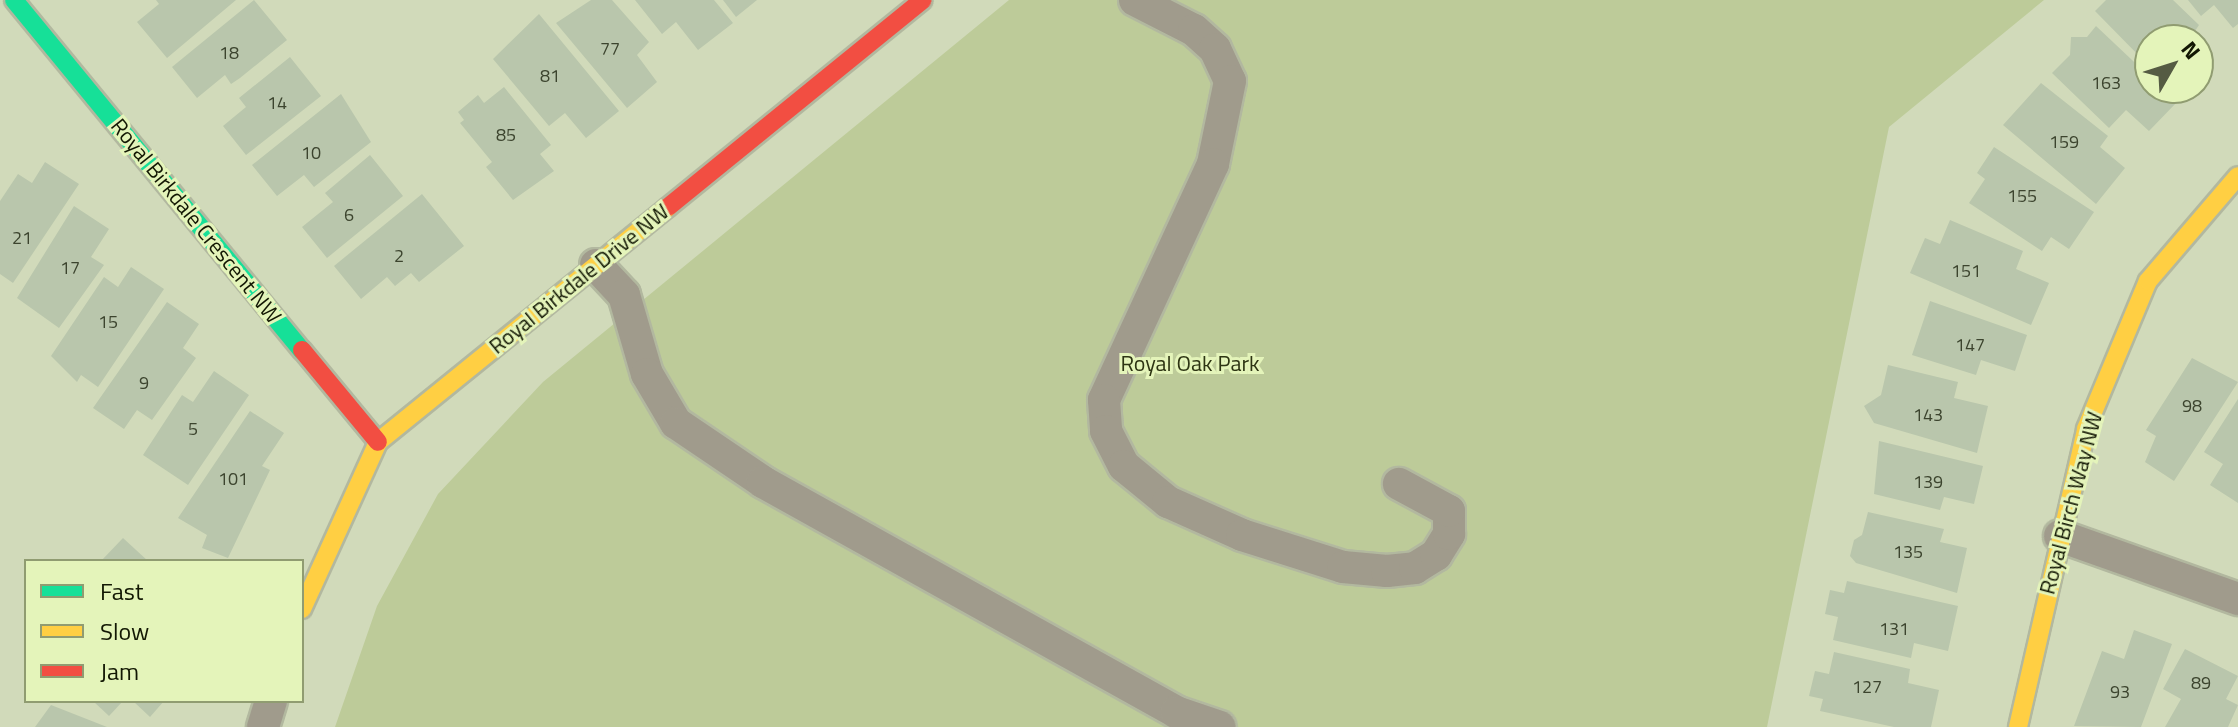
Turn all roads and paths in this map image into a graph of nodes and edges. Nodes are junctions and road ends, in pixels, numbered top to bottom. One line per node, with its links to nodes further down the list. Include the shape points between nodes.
1 (14, 0): 6 (street, Royal Birkdale Crescent NW)
2 (923, 0): 5 (street, Royal Birkdale Drive NW)
3 (1135, 0): 7 (street, via 1194,30 1215,49 1230,81 1213,164 1104,400 1106,431 1124,466 1168,502 1242,535 1343,567 1387,571 1415,568 1436,555 1449,534 1449,511)
4 (2238, 176): 8 (street, Royal Birch Way NW, via 2148,281 2086,429)
5 (596, 265): 6 (street, Royal Birkdale Drive NW); 13 (street, via 624,295 658,401 676,423 776,489 1176,712)
6 (378, 442): 10 (street, Royal Birkdale Drive NW)
7 (1399, 484)
8 (2060, 536): 9 (street); 14 (street, Royal Birch Way NW)
9 (2238, 599)
10 (304, 605)
11 (270, 703): 12 (street)
12 (263, 727)
13 (1220, 727)
14 (2018, 727)

